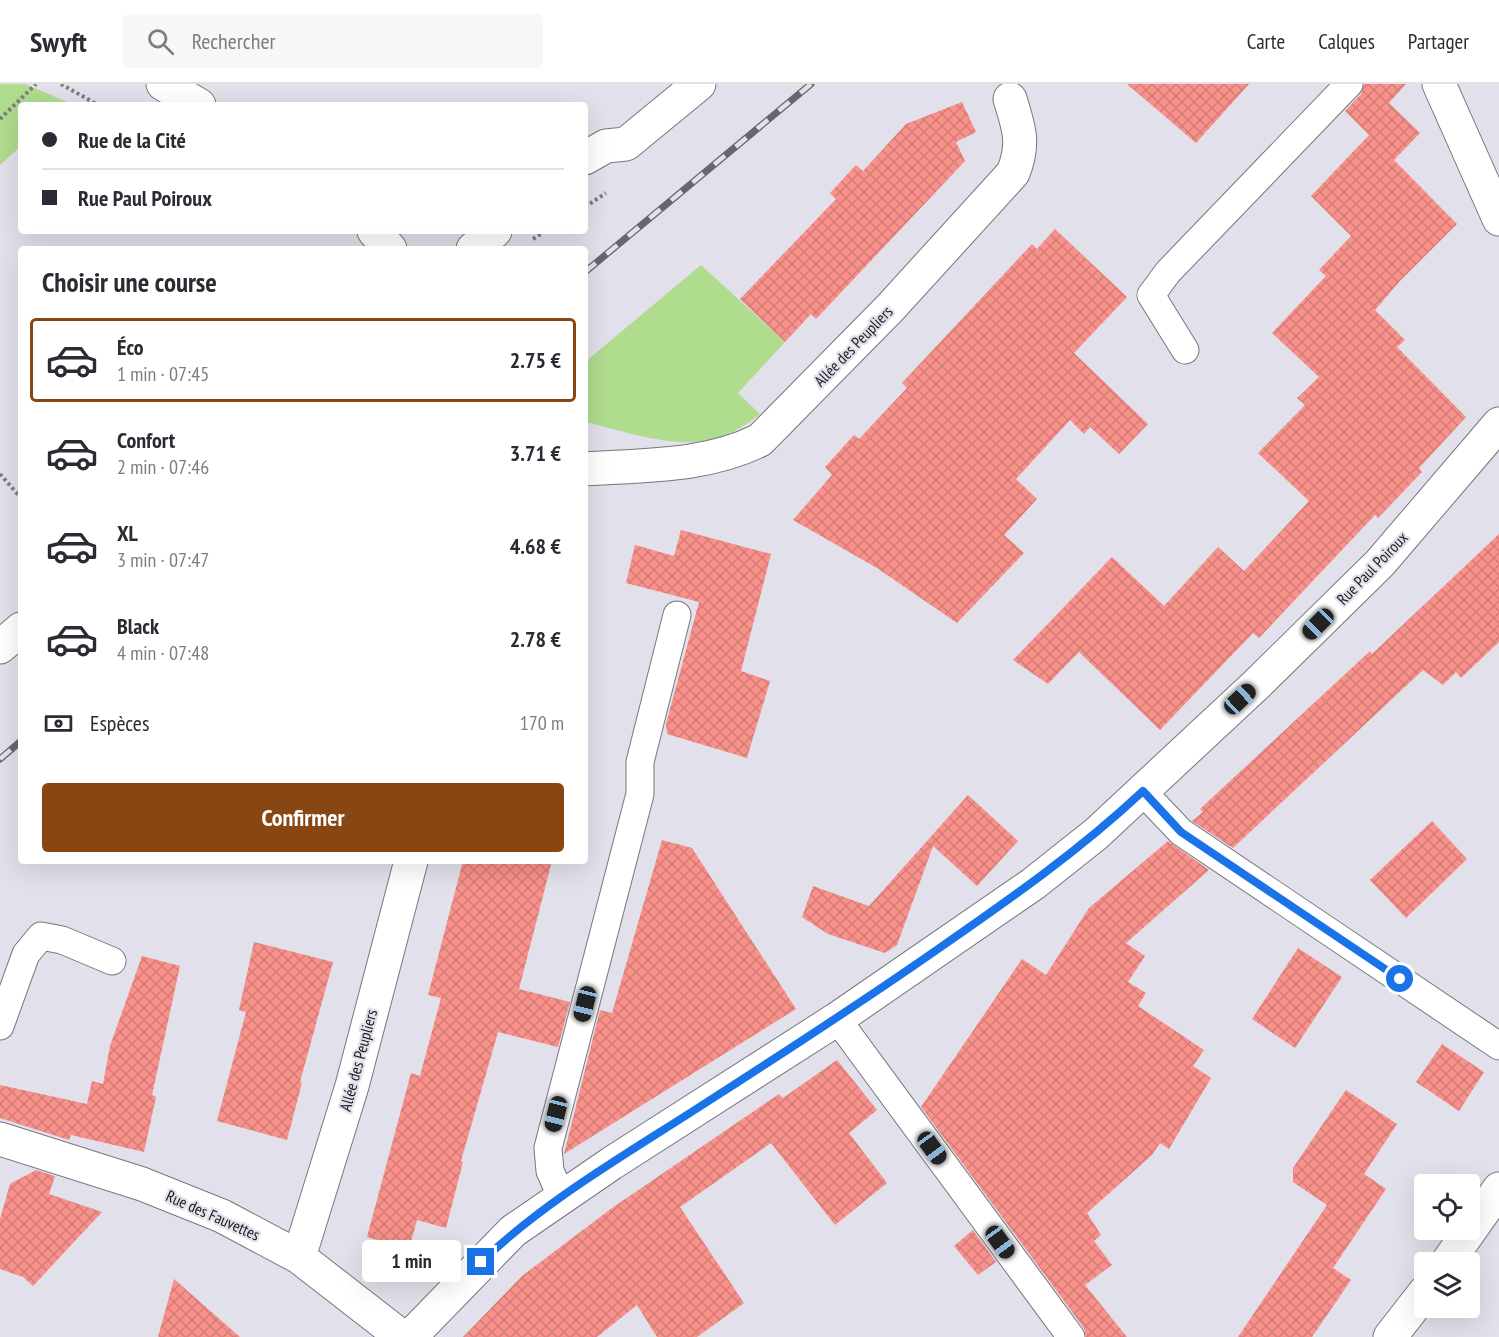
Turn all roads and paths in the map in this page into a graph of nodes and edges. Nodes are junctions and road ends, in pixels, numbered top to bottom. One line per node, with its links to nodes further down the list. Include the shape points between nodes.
1 (36, 84): 10 (path)
2 (61, 84): 8 (path)
3 (163, 84): 9 (street)
4 (699, 84): 11 (street, via 626,144 606,146)
5 (1349, 84): 17 (lane, via 1168,272 1151,295)
6 (1439, 84): 12 (street)
7 (1010, 99): 19 (street, Allée des Peupliers, via 1020,132 1020,156 1013,173 890,308 760,440 710,459)
8 (93, 102)
9 (194, 102)
10 (0, 119)
11 (588, 156)
12 (1499, 219)
13 (377, 234): 15 (street)
14 (491, 234): 16 (street)
15 (387, 246)
16 (477, 246)
17 (1185, 350)
18 (1499, 424): 25 (street, Rue Paul Poiroux, via 1380,563)
19 (588, 469)
20 (0, 474): 21 (path)
21 (18, 495)
22 (677, 615): 33 (lane, via 640,762 640,794 548,1148 550,1170)
23 (18, 632): 24 (street)
24 (0, 647)
25 (1143, 791): 28 (street, Rue Paul Poiroux, via 1034,884); 30 (lane, via 1181,832)
26 (410, 864): 35 (street, Allée des Peupliers, via 352,1086)
27 (112, 961): 29 (lane, via 62,940 41,936 26,954)
28 (837, 1019): 33 (street, Rue Paul Poiroux); 39 (lane)
29 (0, 1026)
30 (1499, 1046)
31 (0, 1139): 35 (street, Rue des Fauvettes, via 142,1184 222,1216)
32 (1499, 1189): 34 (street)
33 (562, 1198): 38 (street, Rue Paul Poiroux, via 513,1231)
34 (1455, 1252)
35 (299, 1257): 37 (street, Rue des Fauvettes)
36 (1414, 1306): 40 (street)
37 (402, 1337)
38 (410, 1337)
39 (1071, 1337)
40 (1390, 1337)

